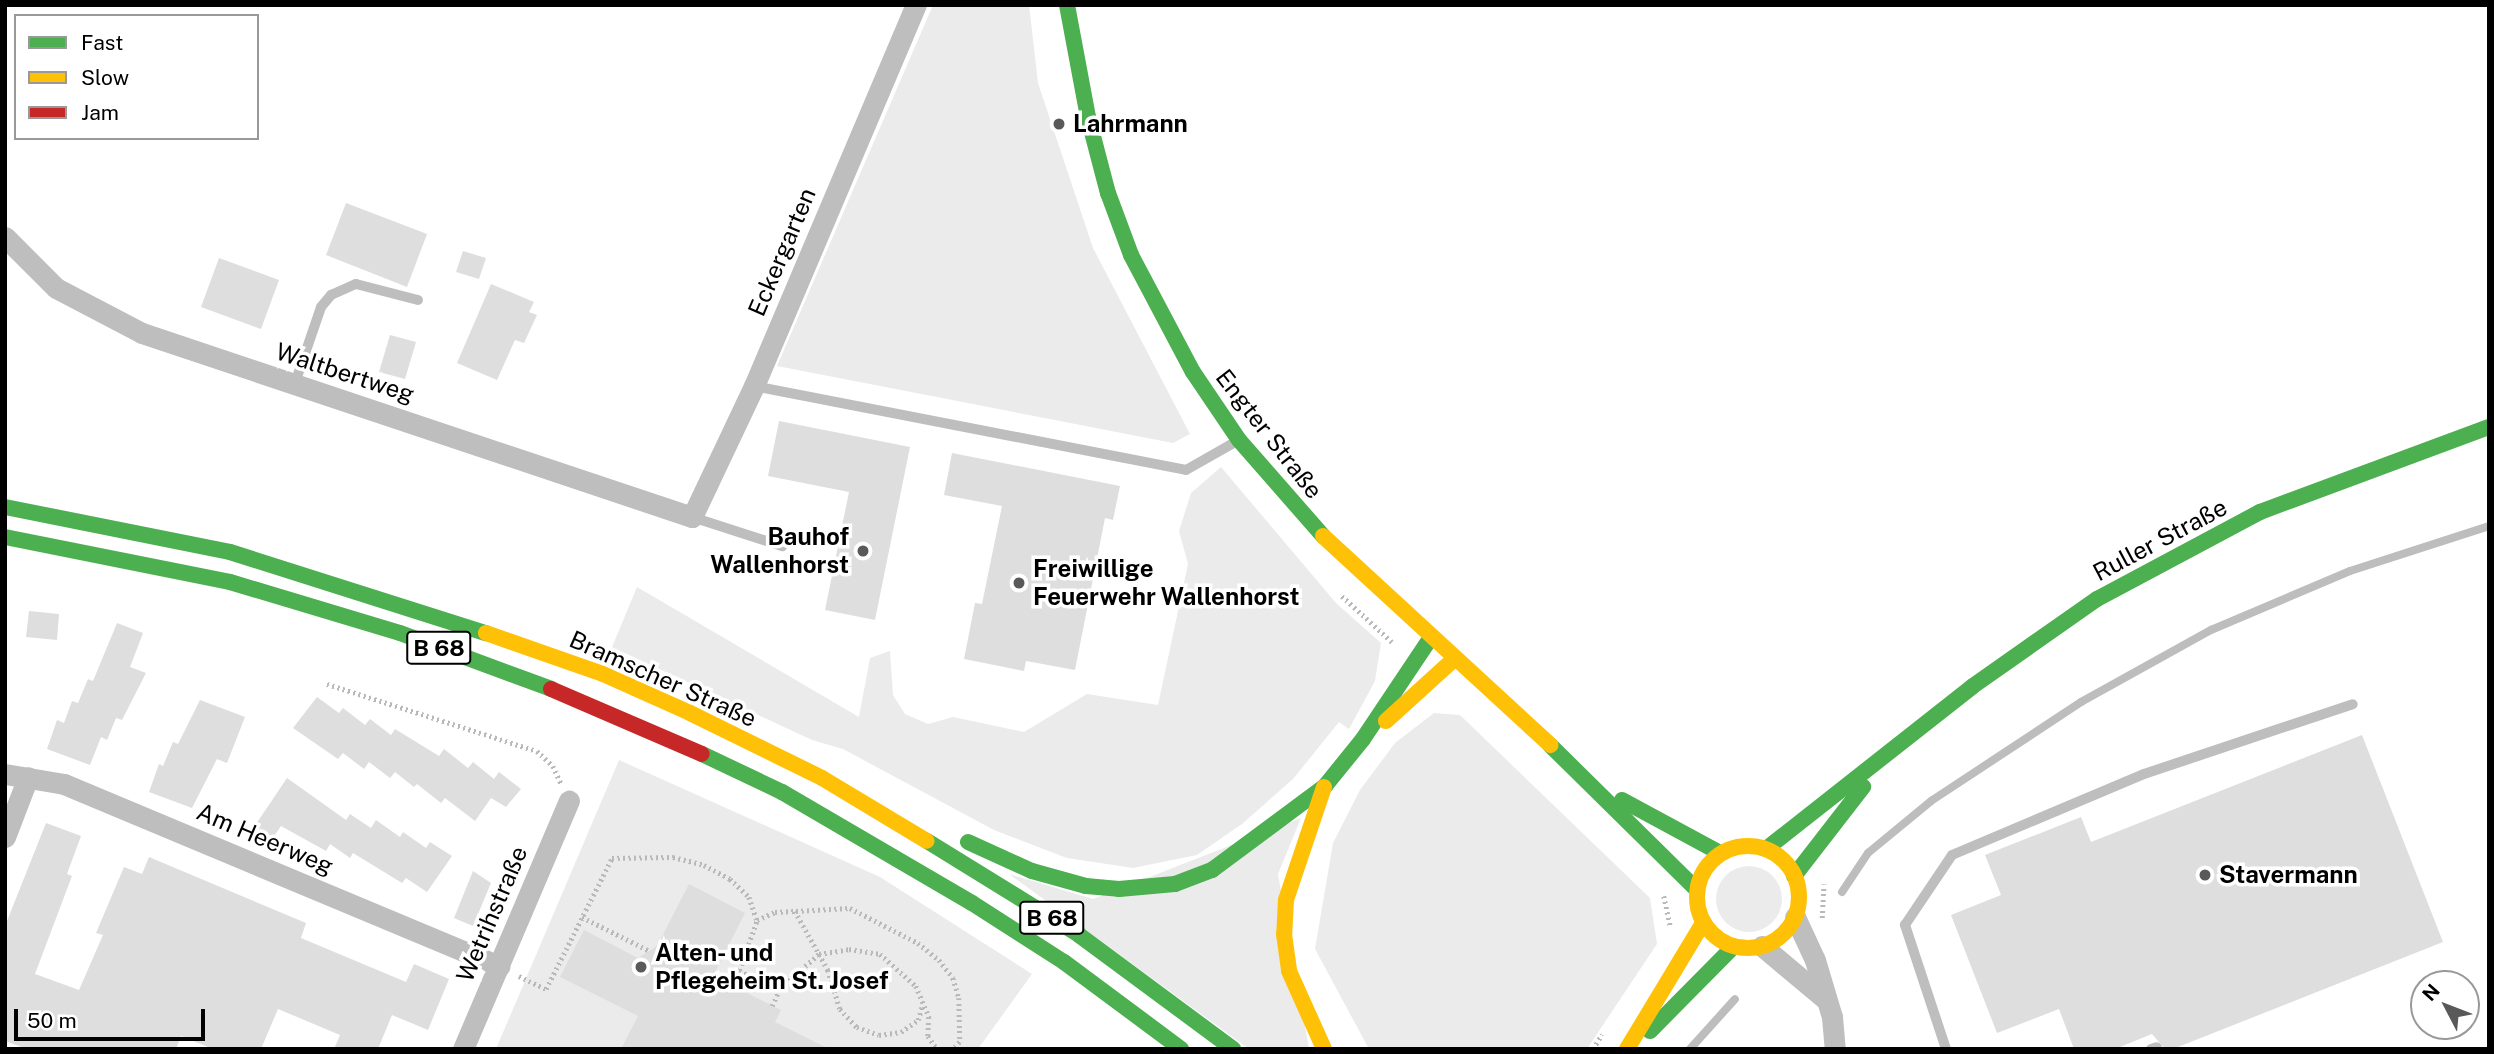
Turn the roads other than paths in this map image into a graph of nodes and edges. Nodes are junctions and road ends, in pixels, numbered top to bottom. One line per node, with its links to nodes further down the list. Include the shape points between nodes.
1 (916, 5): 6 (street, Eckergarten)
2 (1067, 5): 8 (main road, Engter Straße, via 1088,117 1108,193 1131,255 1193,372)
3 (5, 237): 5 (street, Waltbertweg, via 57,288 142,333)
4 (418, 300): 5 (lane, via 356,284 331,295 321,307)
5 (295, 383): 10 (street, Waltbertweg)
6 (754, 386): 8 (lane, via 1186,470); 10 (street, Eckergarten)
7 (2489, 427): 17 (main road, Ruller Straße, via 2317,489 2182,550 2023,648)
8 (1239, 440): 13 (main road, Engter Straße, via 1286,498)
9 (5, 508): 20 (main road, Bramscher Straße / B 68, via 230,552 409,605 603,674)
10 (692, 517): 12 (lane)
11 (5, 537): 38 (main road, B 68, via 230,582 400,633 665,737 782,792 972,903 1064,962)
12 (782, 547)
13 (1430, 639): 14 (main road, Engter Straße); 16 (main road)
14 (1453, 660): 16 (main road, via 1426,690); 22 (main road, Engter Straße)
15 (2353, 704): 43 (lane, via 2144,774 1952,855 1905,925)
16 (1363, 739): 21 (main road)
17 (1887, 756): 27 (main road, Ruller Straße); 29 (main road, Ruller Straße)
18 (5, 774): 19 (street, Am Heerweg)
19 (28, 777): 26 (street); 35 (street, Am Heerweg, via 77,789)
20 (822, 778): 24 (main road, via 855,780); 39 (main road, Bramscher Straße / B 68, via 1079,935)
21 (1325, 786): 25 (main road, via 1212,870 1175,884 1119,889 1086,886 1032,871); 40 (main road, via 1286,900 1284,934 1289,971)
22 (1598, 788): 28 (main road, Engter Straße); 30 (main road, Engter Straße)
23 (569, 801): 35 (street, Wetrihstraße)
24 (911, 811)
25 (956, 835)
26 (5, 837)
27 (1766, 849): 28 (main road, via 1750,846); 29 (main road, via 1787,864)
28 (1720, 853): 30 (main road, via 1701,875)
29 (1794, 876): 31 (main road)
30 (1697, 890): 32 (main road)
31 (1795, 917): 33 (main road, via 1776,940); 36 (street, via 1815,960)
32 (1703, 923): 34 (main road); 41 (main road)
33 (1762, 946): 34 (main road); 36 (street)
34 (1733, 947): 41 (main road)
35 (499, 966): 37 (street, Wetrihstraße)
36 (1824, 998): 42 (street, via 1832,1017)
37 (463, 1049)
38 (1181, 1049)
39 (1233, 1049)
40 (1324, 1049)
41 (1630, 1049)
42 (1835, 1049)
43 (1945, 1049)

